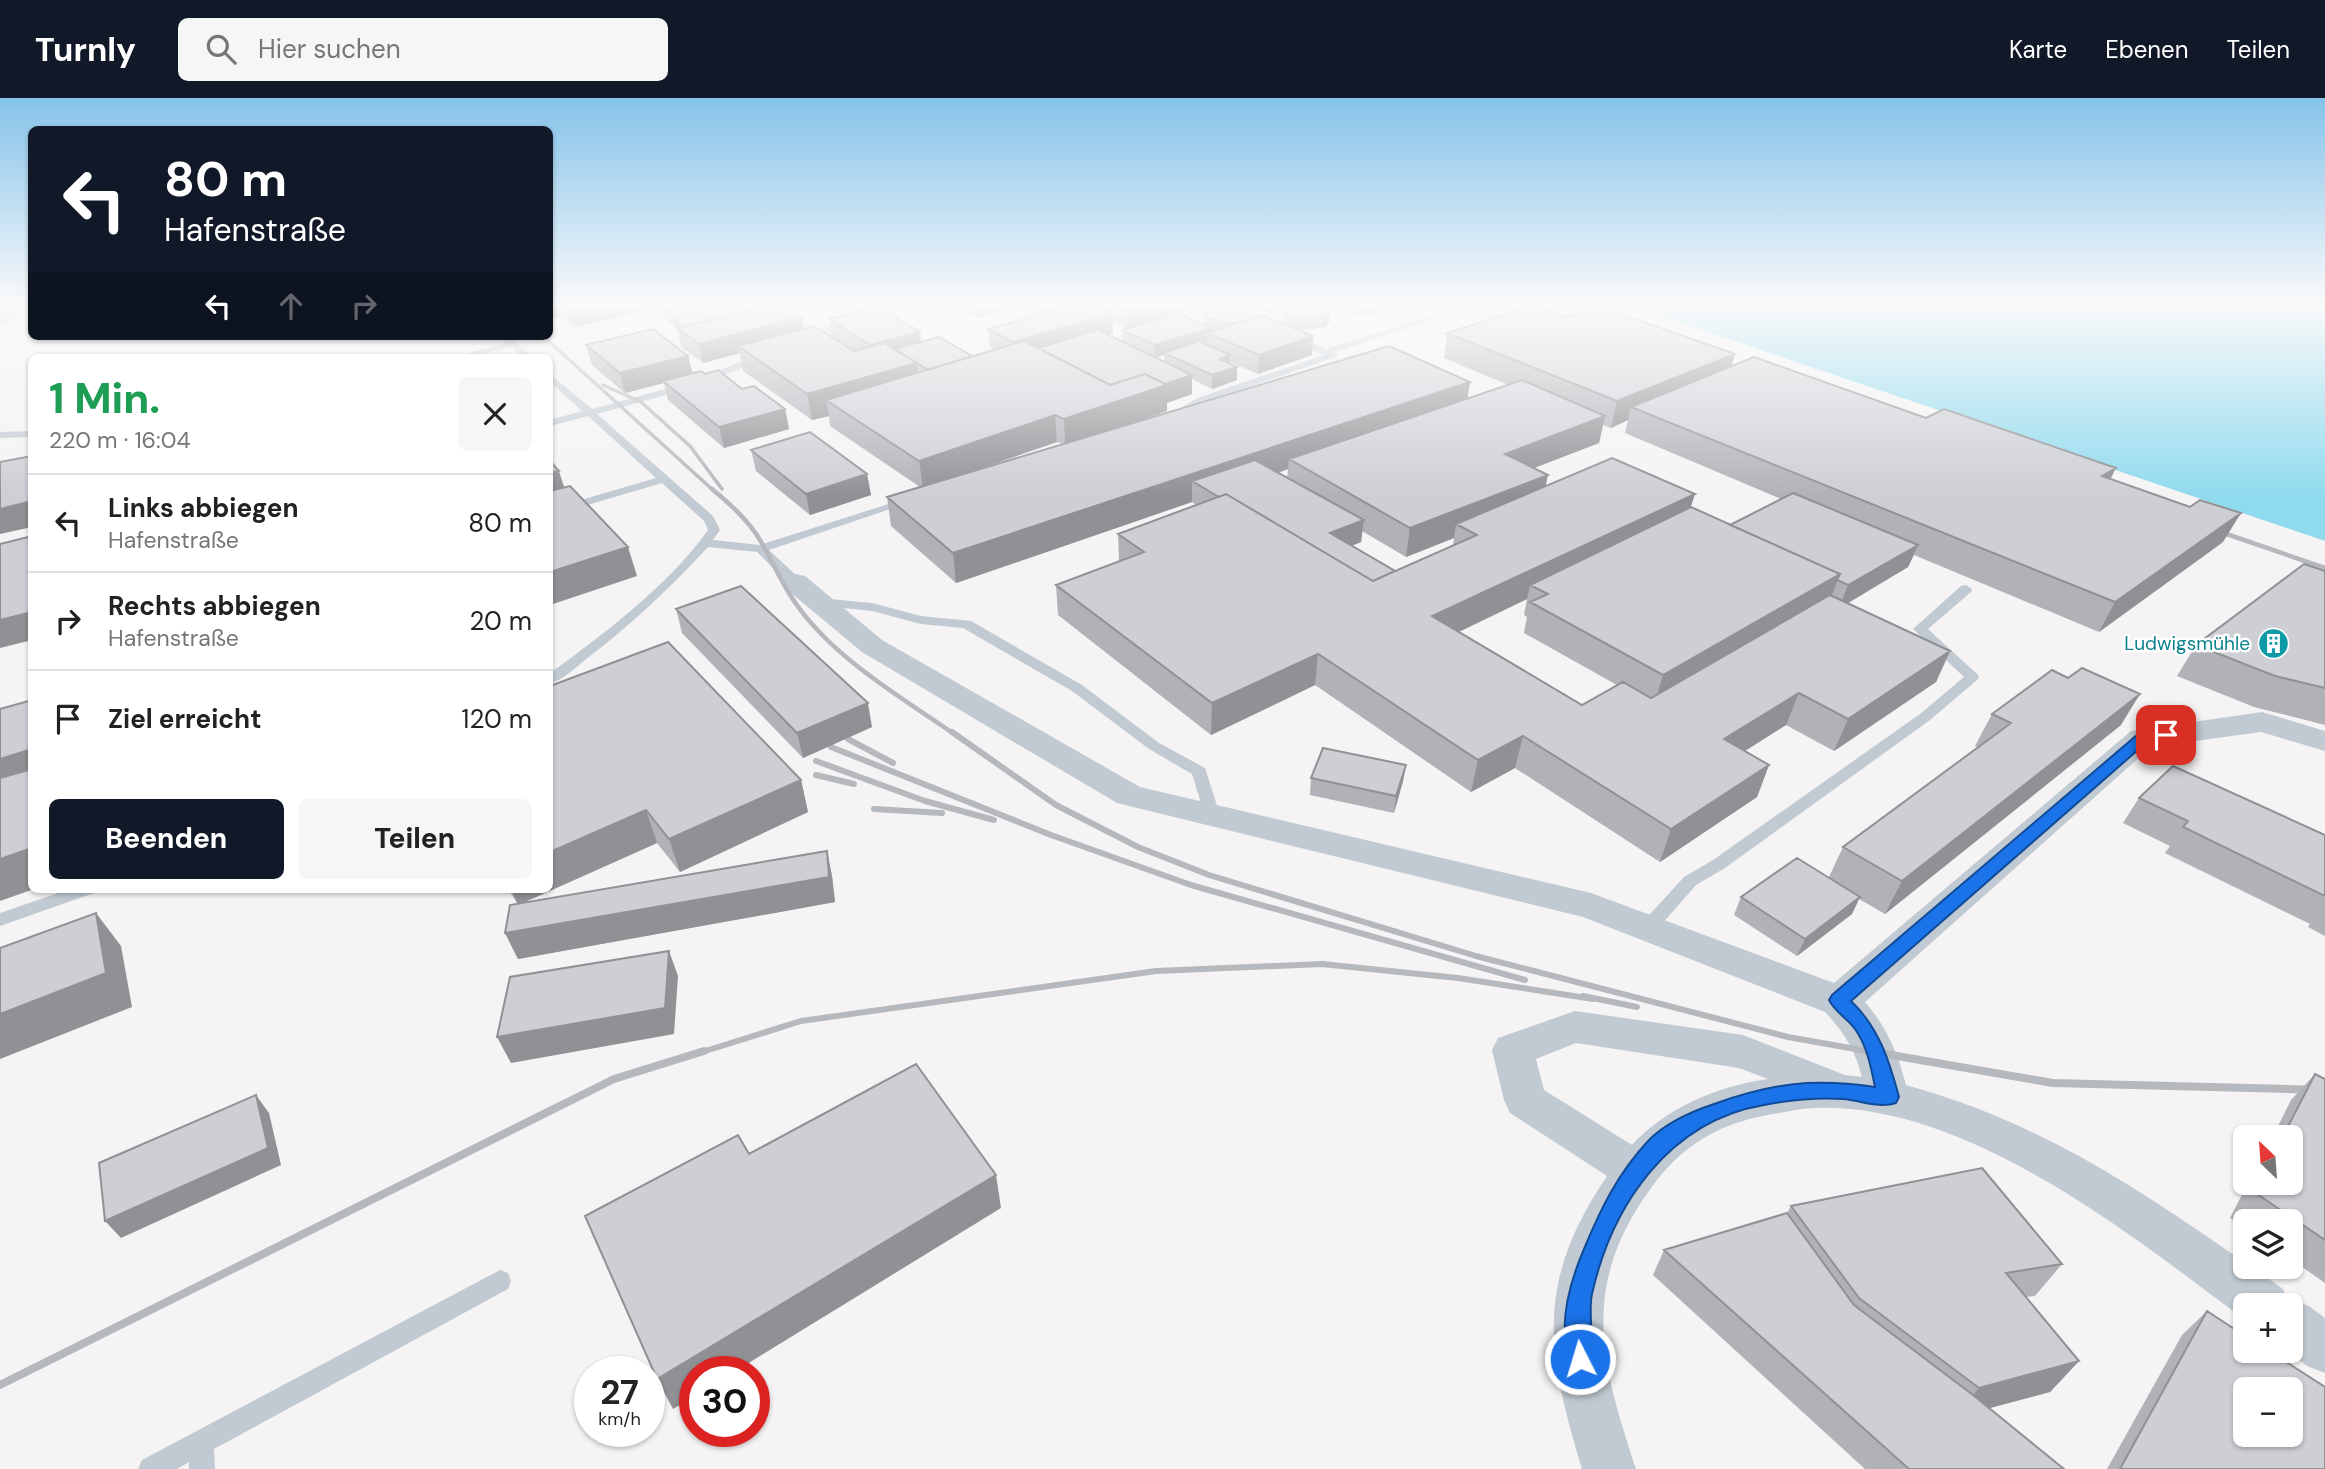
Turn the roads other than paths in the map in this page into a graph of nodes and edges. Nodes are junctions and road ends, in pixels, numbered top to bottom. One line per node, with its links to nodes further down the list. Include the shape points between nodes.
1 (731, 368): 4 (lane)
2 (1295, 368): 5 (lane)
3 (553, 380): 4 (lane)
4 (590, 413): 6 (lane); 9 (lane)
5 (1169, 415)
6 (553, 422)
7 (28, 434): 8 (lane)
8 (0, 435)
9 (664, 479): 11 (lane); 12 (lane, via 709,519 714,530)
10 (921, 497): 13 (lane)
11 (553, 512)
12 (705, 543): 13 (lane); 16 (lane, via 658,594)
13 (761, 549): 15 (lane)
14 (1966, 589): 21 (lane, via 1920,628 1972,677 1925,717 1690,881)
15 (807, 592): 18 (street, via 872,646 1129,795); 18 (lane, via 921,620 966,624 1077,688 1154,746 1199,771)
16 (553, 677)
17 (2325, 741): 22 (street, via 2262,722 2142,738)
18 (1212, 815): 21 (street, via 1591,906)
19 (77, 893): 20 (lane)
20 (0, 920)
21 (1648, 928): 22 (street)
22 (1839, 1000): 24 (street, via 1862,1023)
23 (1843, 1091): 24 (street); 25 (street, via 1798,1091 1727,1106 1676,1131); 25 (street, via 1743,1052 1576,1027 1513,1050 1525,1100)
24 (1888, 1097): 27 (street, via 1978,1126 2073,1176)
25 (1636, 1171): 33 (street, via 1613,1204 1580,1295 1577,1326 1580,1359)
26 (500, 1281): 30 (lane)
27 (2248, 1293)
28 (2303, 1332): 29 (street)
29 (2325, 1348)
30 (201, 1442): 31 (lane); 32 (lane)
31 (151, 1469)
32 (202, 1469)
33 (1609, 1469)

